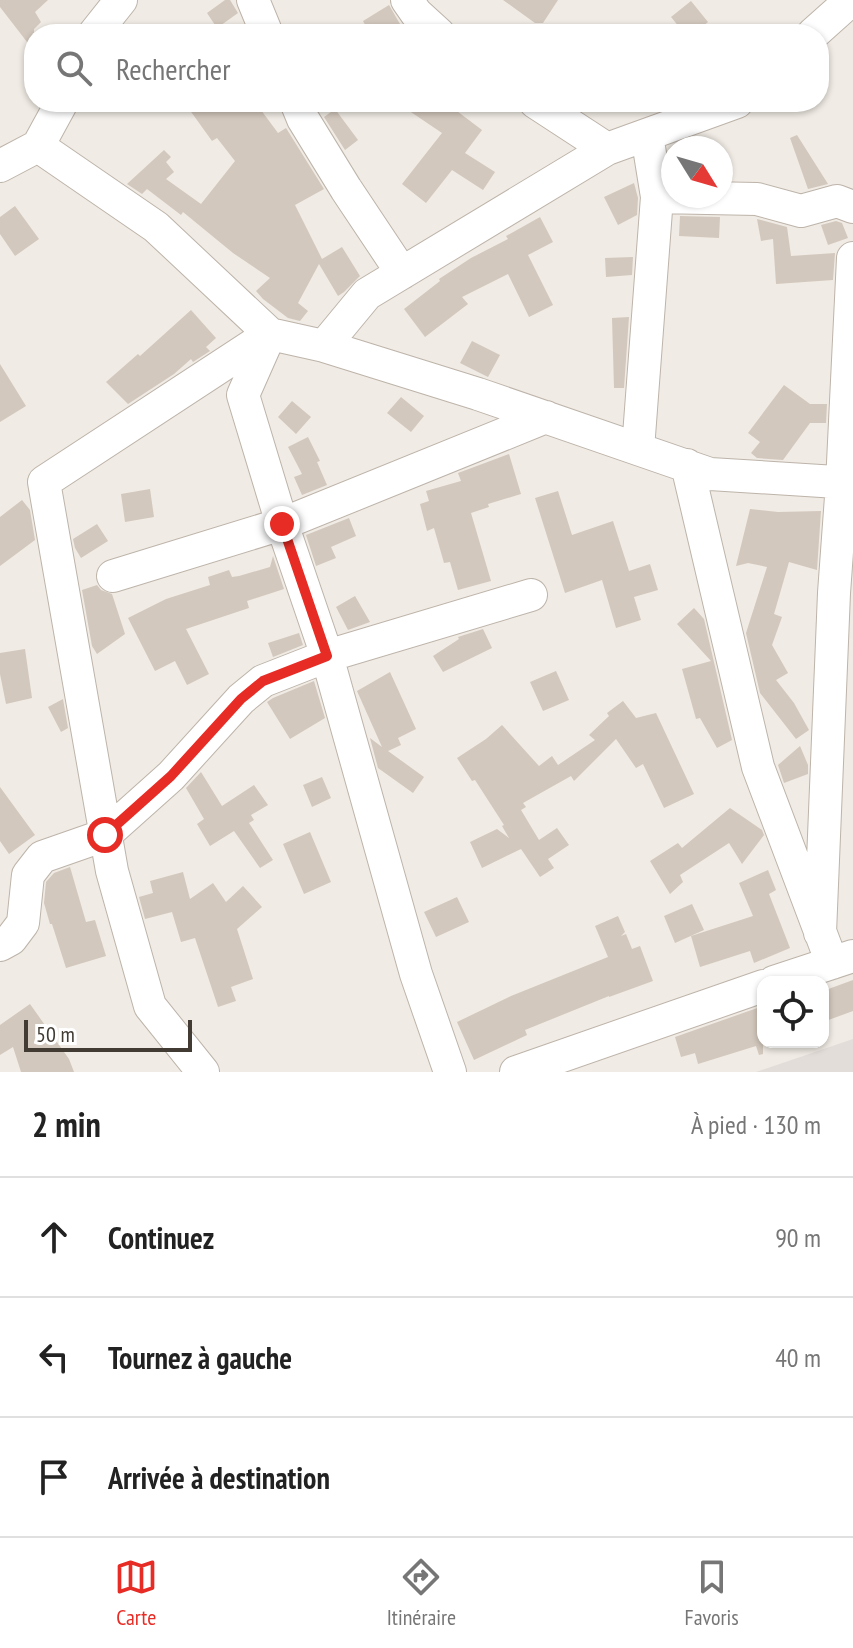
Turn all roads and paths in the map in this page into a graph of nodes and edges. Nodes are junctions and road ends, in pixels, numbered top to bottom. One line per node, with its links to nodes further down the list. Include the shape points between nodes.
1 (253, 0): 6 (street)
2 (407, 0): 7 (street)
3 (851, 0): 8 (street)
4 (117, 1): 5 (street)
5 (101, 24)
6 (263, 24)
7 (428, 24)
8 (824, 24)
9 (57, 112): 14 (street)
10 (300, 112): 20 (street)
11 (550, 112): 15 (street)
12 (710, 112): 13 (street)
13 (647, 135): 15 (street); 17 (street)
14 (38, 146): 16 (street); 21 (street, via 156,227)
15 (607, 149): 20 (street)
16 (0, 166)
17 (657, 197): 18 (street, via 757,199 801,211 837,201); 24 (street)
18 (853, 207)
19 (853, 258): 26 (street)
20 (402, 273): 22 (street, via 367,294)
21 (270, 334): 22 (street); 27 (street, via 243,395); 32 (street, via 44,482)
22 (324, 346): 23 (street)
23 (546, 417): 24 (street); 27 (street)
24 (638, 449): 25 (street)
25 (687, 465): 26 (street, via 710,474); 33 (street, via 758,767)
26 (848, 483): 30 (street)
27 (282, 524): 28 (street); 31 (street)
28 (113, 576)
29 (531, 595): 31 (street)
30 (842, 652): 33 (street)
31 (327, 656): 32 (street, via 263,681); 39 (street, via 416,974)
32 (105, 835): 34 (street, via 42,857 28,875 23,923); 38 (street, via 150,1006)
33 (820, 933): 35 (street)
34 (0, 945)
35 (842, 960): 36 (street)
36 (793, 976)
37 (757, 988): 40 (street)
38 (203, 1072)
39 (450, 1072)
40 (516, 1072)

